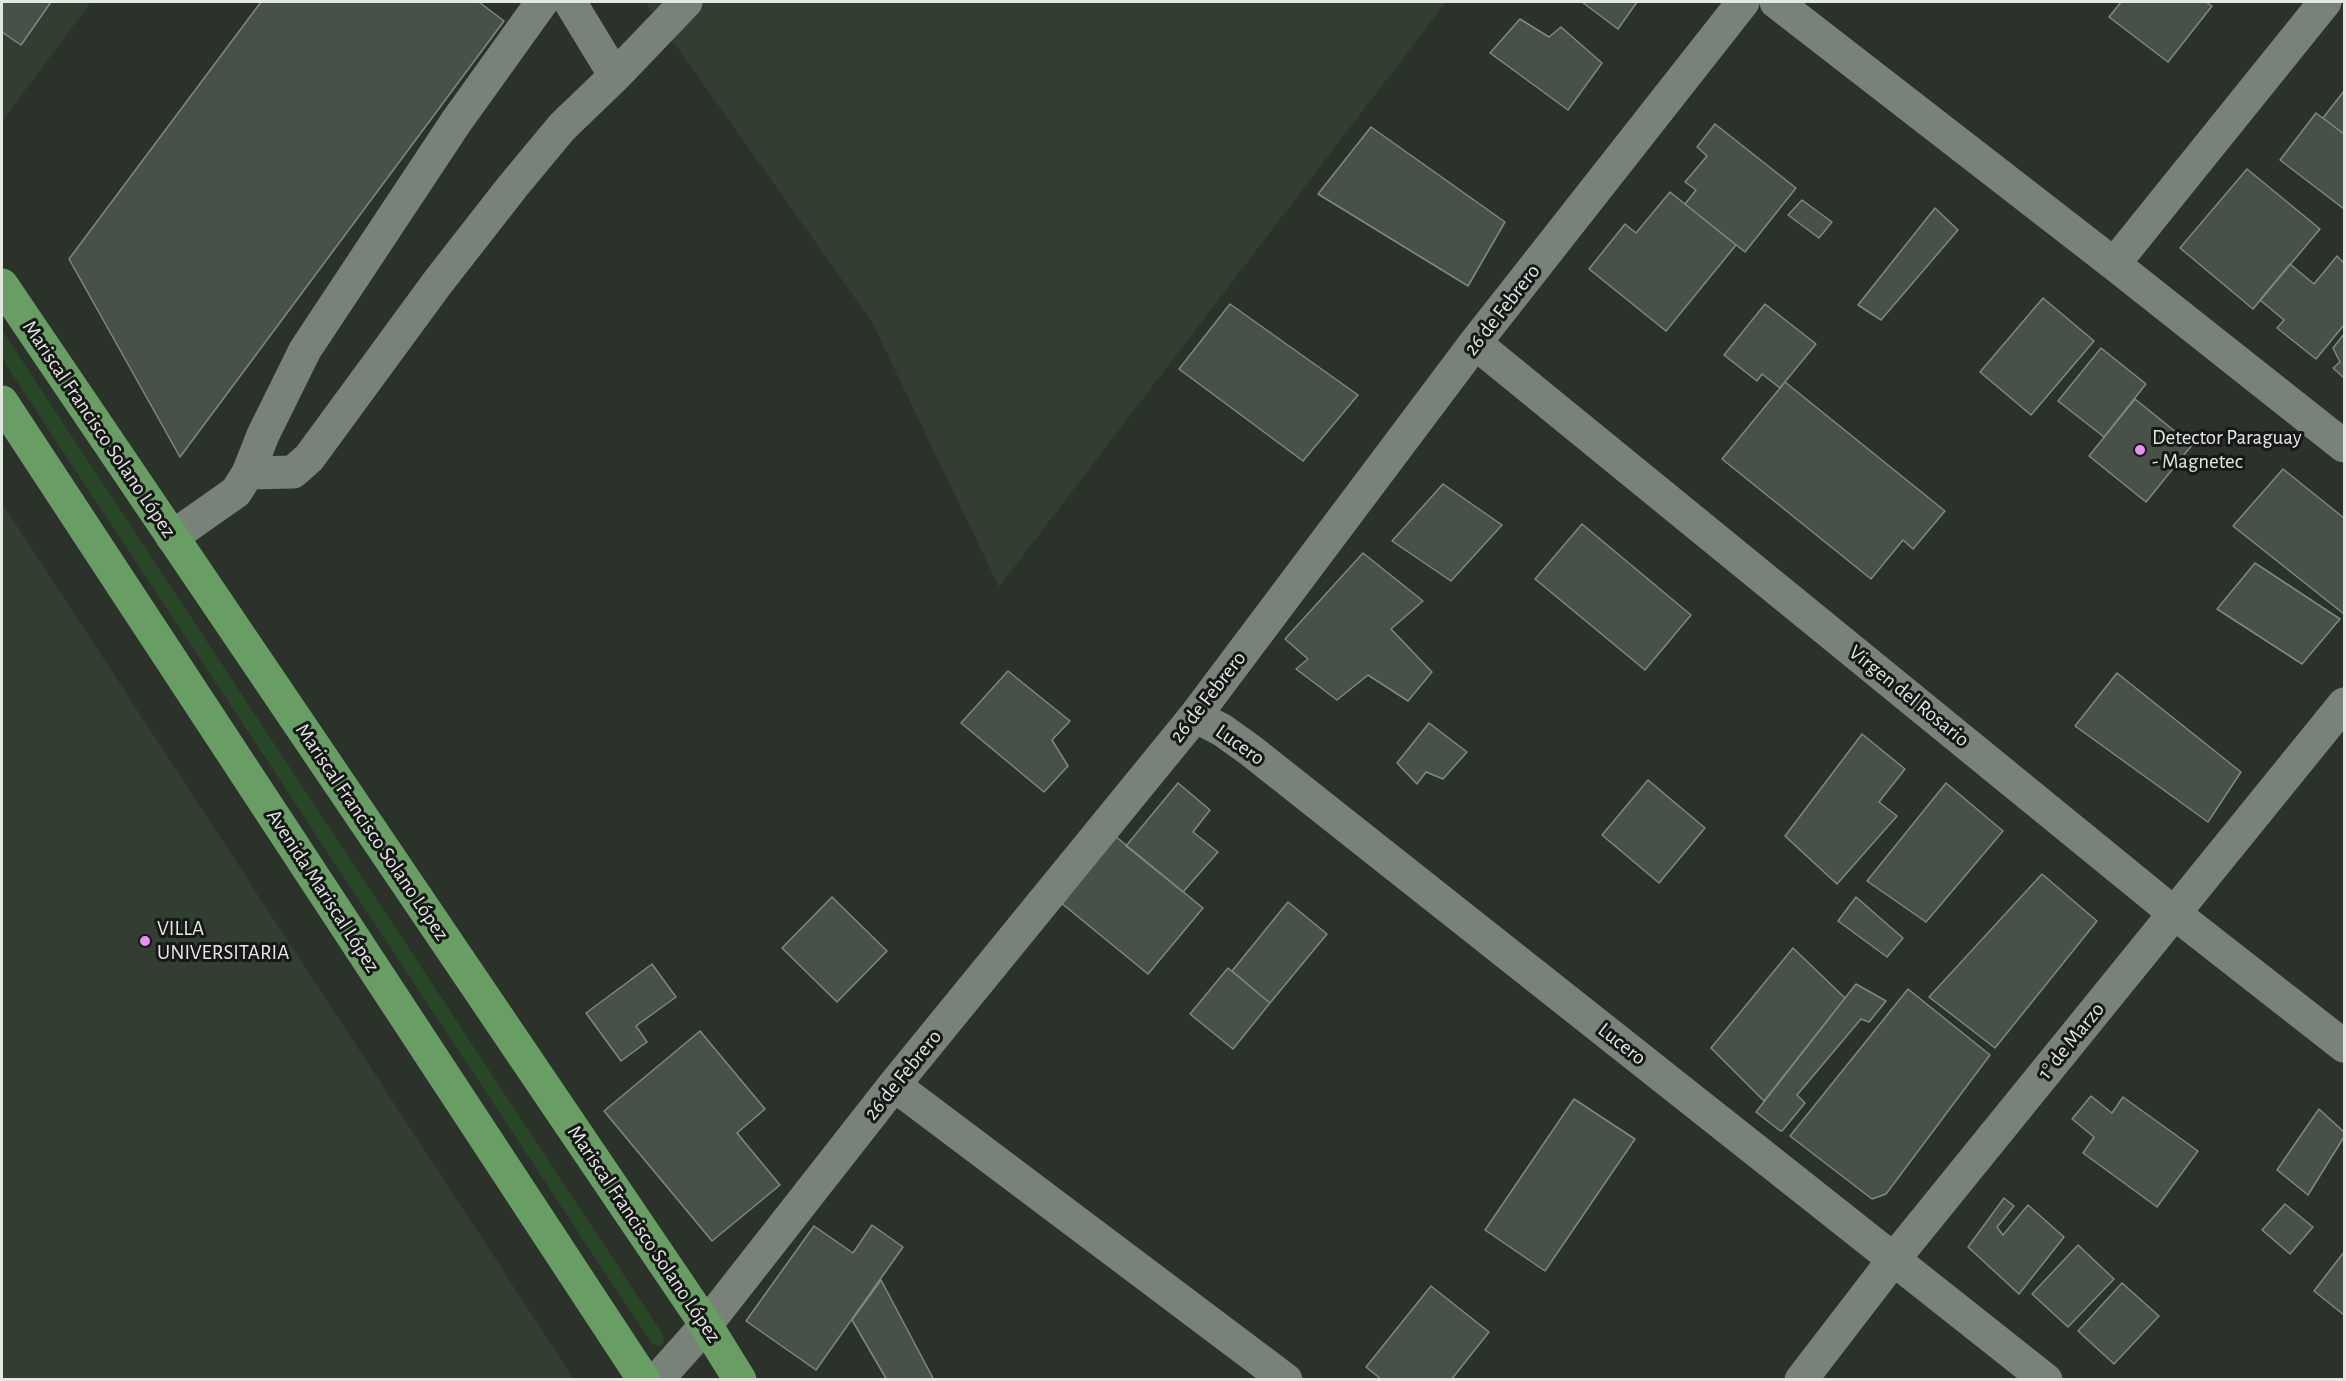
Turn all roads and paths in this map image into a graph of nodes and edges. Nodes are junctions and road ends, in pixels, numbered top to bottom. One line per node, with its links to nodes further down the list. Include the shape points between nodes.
1 (542, 2): 13 (street, via 456,122 305,350)
2 (570, 2): 7 (street)
3 (686, 2): 7 (street)
4 (1743, 2): 10 (street, 26 de Febrero)
5 (1776, 2): 8 (street)
6 (2325, 2): 8 (street)
7 (615, 76): 13 (street, via 562,127 513,186 309,458 293,472)
8 (2114, 264): 12 (street)
9 (2, 285): 14 (highway, Mariscal Francisco Solano López)
10 (1475, 343): 16 (street, 26 de Febrero); 17 (street, Virgen del Rosario)
11 (2, 402): 22 (highway, Avenida Mariscal López)
12 (2344, 446)
13 (248, 473): 14 (street, via 236,492)
14 (172, 537): 21 (highway, Mariscal Francisco Solano López)
15 (2344, 704): 17 (street, 1° de Marzo)
16 (1195, 716): 19 (street, 26 de Febrero); 20 (street, Lucero, via 1250,750)
17 (2174, 913): 18 (street, Virgen del Rosario); 20 (street, 1° de Marzo)
18 (2344, 1046)
19 (894, 1085): 21 (street, 26 de Febrero); 25 (street)
20 (1894, 1259): 26 (street, 1° de Marzo); 27 (street, Lucero)
21 (706, 1325): 23 (street, 26 de Febrero); 24 (highway, Mariscal Francisco Solano López)
22 (644, 1380)
23 (657, 1380)
24 (741, 1380)
25 (1286, 1380)
26 (1801, 1380)
27 (2046, 1380)

